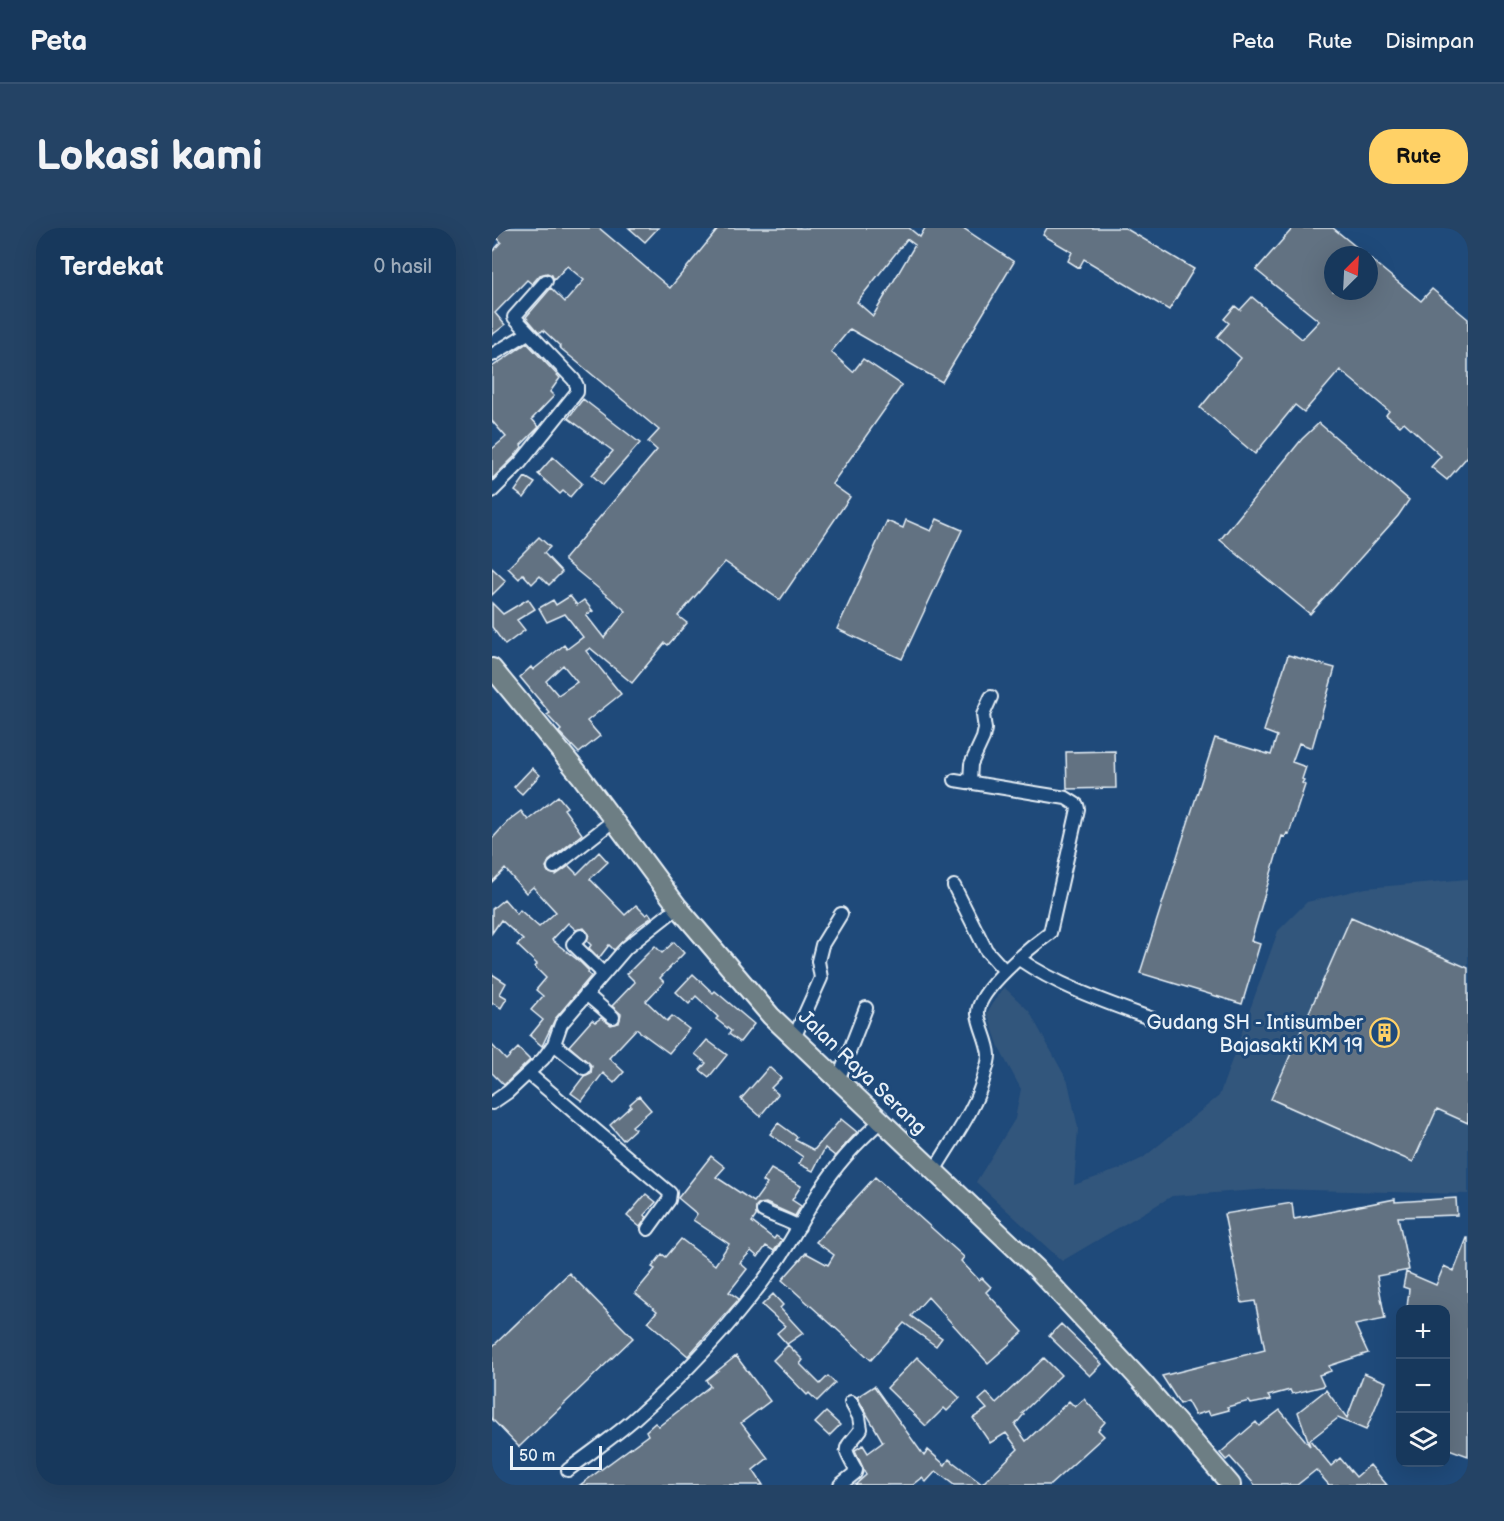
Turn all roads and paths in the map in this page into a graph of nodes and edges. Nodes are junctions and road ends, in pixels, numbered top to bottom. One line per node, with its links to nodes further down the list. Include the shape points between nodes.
1 (546, 281): 2 (street, via 514,316)
2 (528, 333): 3 (street); 4 (street, via 558,361 577,389 520,463)
3 (492, 355)
4 (492, 491)
5 (492, 668): 9 (highway, Jalan Raya Serang)
6 (991, 697): 8 (street, via 983,715 985,729)
7 (955, 780): 8 (street)
8 (969, 781): 15 (street, via 1066,798 1077,805 1050,933)
9 (613, 821): 10 (street); 12 (highway, Jalan Raya Serang)
10 (554, 867)
11 (954, 886): 16 (street, via 986,950)
12 (678, 907): 17 (street, via 626,948); 22 (highway, Jalan Raya Serang)
13 (841, 915): 22 (street, via 822,945 818,961 821,978)
14 (581, 936): 17 (street, via 573,944)
15 (1019, 959): 16 (street); 21 (street, via 1078,990)
16 (1005, 971): 29 (street, via 985,994 978,1011 989,1055 985,1076)
17 (604, 974): 18 (street)
18 (586, 994): 20 (street); 23 (street, via 561,1024)
19 (866, 1008): 26 (street)
20 (613, 1017)
21 (1155, 1020)
22 (794, 1038): 26 (highway, Jalan Raya Serang)
23 (554, 1044): 24 (street); 25 (street)
24 (584, 1068)
25 (529, 1074): 27 (street); 32 (street, via 670,1193)
26 (838, 1080): 28 (highway, Jalan Raya Serang)
27 (492, 1103)
28 (881, 1121): 29 (highway, Jalan Raya Serang); 31 (street, via 855,1144)
29 (934, 1171): 36 (highway, Jalan Raya Serang, via 1036,1268)
30 (763, 1211): 31 (street)
31 (799, 1227): 34 (street, via 775,1266 706,1349 631,1421)
32 (648, 1229)
33 (851, 1402): 35 (street, via 861,1429 850,1441 846,1454 856,1470)
34 (568, 1470)
35 (840, 1485)
36 (1231, 1485)

